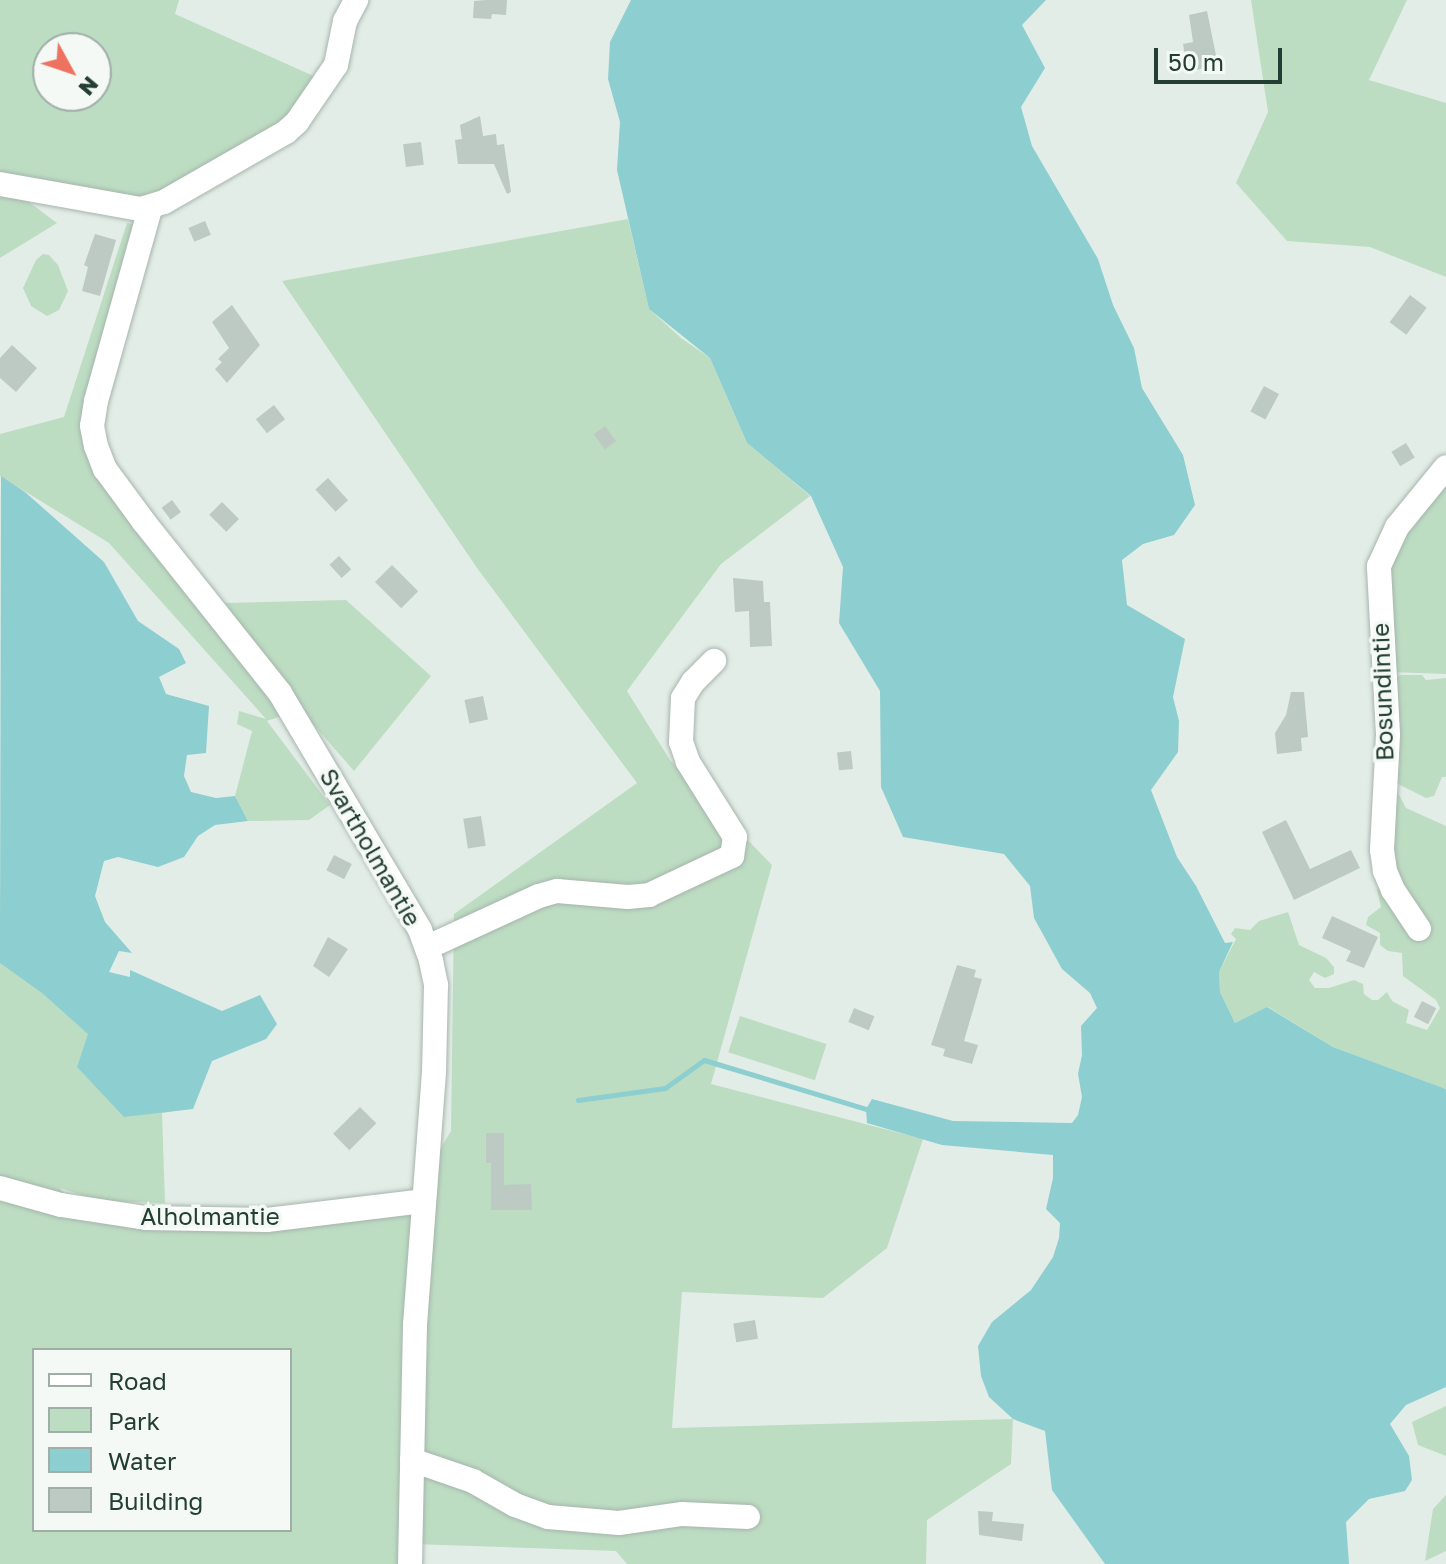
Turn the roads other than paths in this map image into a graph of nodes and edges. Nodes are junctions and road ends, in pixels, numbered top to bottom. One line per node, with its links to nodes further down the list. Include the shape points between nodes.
1 (356, 0): 3 (street, via 345,21 336,65 297,122)
2 (0, 184): 3 (street)
3 (150, 209): 7 (street, Svartholmantie, via 96,401 96,446 105,469 144,522 280,693)
4 (1446, 467): 6 (street, Bosundintie, via 1397,527 1379,566 1388,734 1382,850 1393,890)
5 (714, 661): 7 (street, via 683,698 681,742 735,837 732,856 649,895 557,891 539,896)
6 (1419, 929)
7 (428, 947): 9 (street, Svartholmantie, via 436,1000)
8 (0, 1188): 9 (street, Alholmantie, via 61,1205 146,1218 267,1220)
9 (423, 1201): 10 (street, Svartholmantie)
10 (412, 1460): 11 (street, via 473,1481 548,1517 619,1523 682,1514); 12 (street, Svartholmantie)
11 (748, 1517)
12 (410, 1564)

